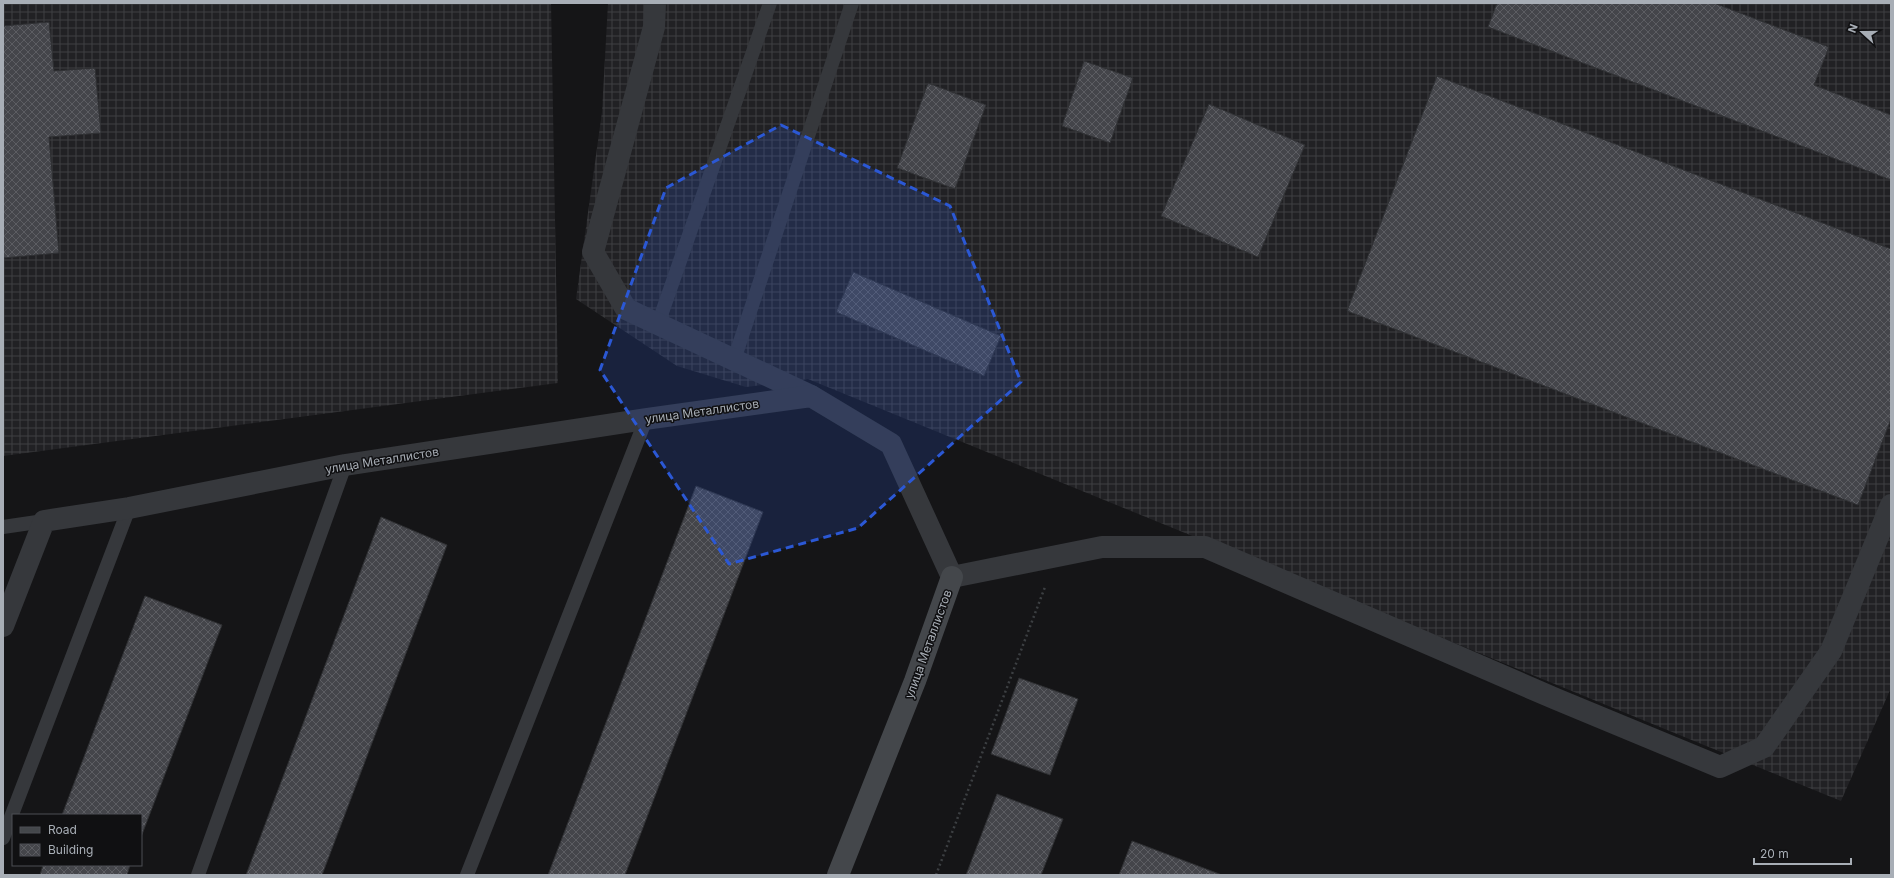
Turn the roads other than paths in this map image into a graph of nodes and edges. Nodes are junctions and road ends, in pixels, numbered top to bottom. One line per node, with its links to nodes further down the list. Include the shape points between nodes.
1 (655, 3): 5 (street)
2 (664, 3): 5 (lane)
3 (770, 3): 6 (lane)
4 (852, 3): 7 (lane)
5 (654, 27): 6 (street, via 594,252 626,310)
6 (658, 324): 7 (street)
7 (734, 360): 8 (street)
8 (811, 396): 9 (street, улица Металлистов); 15 (street, улица Металлистов, via 891,444)
9 (646, 418): 10 (street, улица Металлистов); 21 (lane)
10 (345, 465): 12 (street, улица Металлистов); 20 (lane)
11 (1891, 505): 15 (street, via 1831,651 1764,747 1720,767 1204,547 1102,547)
12 (130, 508): 13 (street, улица Металлистов); 17 (lane)
13 (44, 522): 14 (lane, улица Металлистов); 16 (street)
14 (3, 527)
15 (952, 577): 22 (street, улица Металлистов, via 915,681)
16 (3, 626)
17 (12, 814)
18 (12, 815): 19 (lane)
19 (3, 838)
20 (198, 875)
21 (467, 875)
22 (838, 875)

